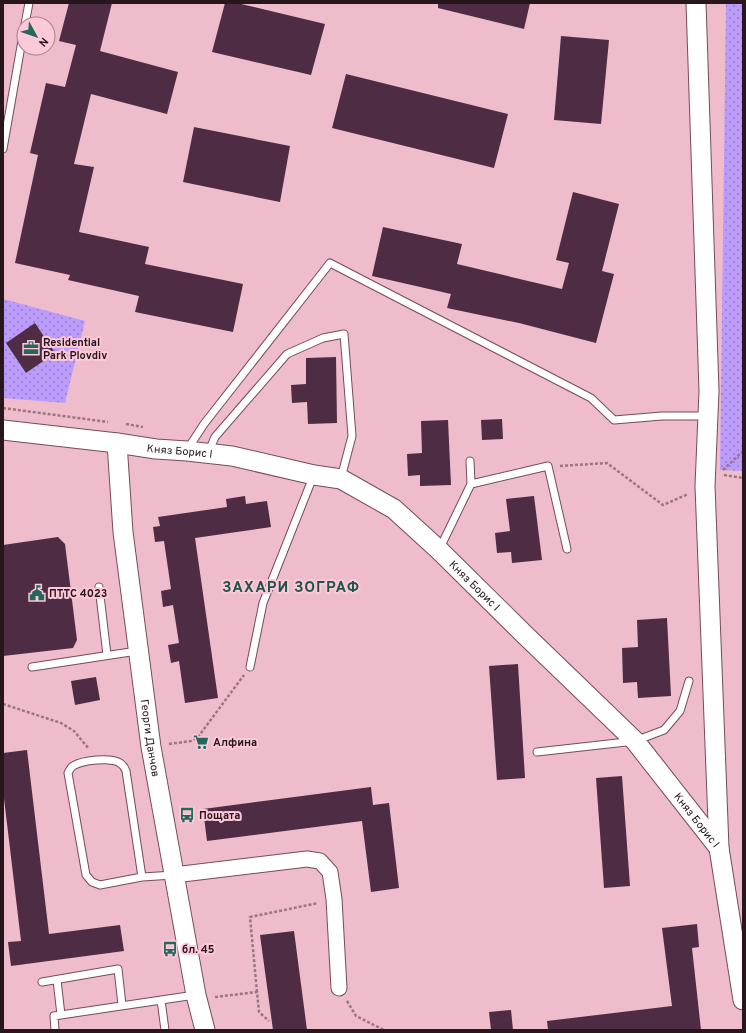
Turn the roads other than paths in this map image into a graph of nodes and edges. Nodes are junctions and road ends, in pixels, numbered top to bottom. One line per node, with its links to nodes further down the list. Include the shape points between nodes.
1 (29, 3): 3 (lane)
2 (696, 3): 6 (street)
3 (27, 16)
4 (19, 56): 5 (lane)
5 (3, 149)
6 (708, 416): 9 (lane, via 614,420 591,398 330,263 204,424); 25 (street, via 705,486)
7 (3, 430): 8 (street, Княз Борис I)
8 (117, 443): 9 (street, Княз Борис I); 18 (street, Георги Данчов, via 123,532)
9 (186, 451): 10 (street, Княз Борис I)
10 (208, 453): 12 (street, Княз Борис I); 13 (lane, via 215,437 287,354 323,338 344,334 352,436)
11 (470, 461): 14 (lane)
12 (314, 474): 13 (street, Княз Борис I); 21 (lane, via 263,602)
13 (341, 479): 16 (street, Княз Борис I, via 394,509)
14 (471, 484): 15 (lane, via 548,466); 16 (lane)
15 (567, 549)
16 (439, 550): 23 (street, Княз Борис I)
17 (99, 588): 19 (lane)
18 (137, 651): 19 (lane); 26 (street, Георги Данчов)
19 (107, 655): 20 (lane)
20 (32, 667)
21 (250, 667)
22 (689, 681): 23 (lane, via 680,711 664,730)
23 (634, 741): 24 (lane); 25 (street, Княз Борис I)
24 (537, 752)
25 (719, 848): 33 (street, Княз Борис I)
26 (174, 875): 27 (lane); 30 (street, via 307,859 320,861 330,872); 31 (street, Георги Данчов)
27 (142, 877): 27 (lane, via 100,885 92,882 86,875 68,773 71,767 78,763 114,760 121,763 126,770)
28 (57, 980): 29 (lane); 34 (lane, via 118,970); 35 (lane)
29 (42, 982)
30 (339, 988)
31 (196, 997): 32 (lane); 38 (street, Георги Данчов)
32 (161, 1000): 34 (lane); 37 (lane)
33 (743, 1000)
34 (122, 1005): 35 (lane)
35 (62, 1015): 36 (lane, via 54,1016)
36 (56, 1030)
37 (165, 1030)
38 (205, 1030)

